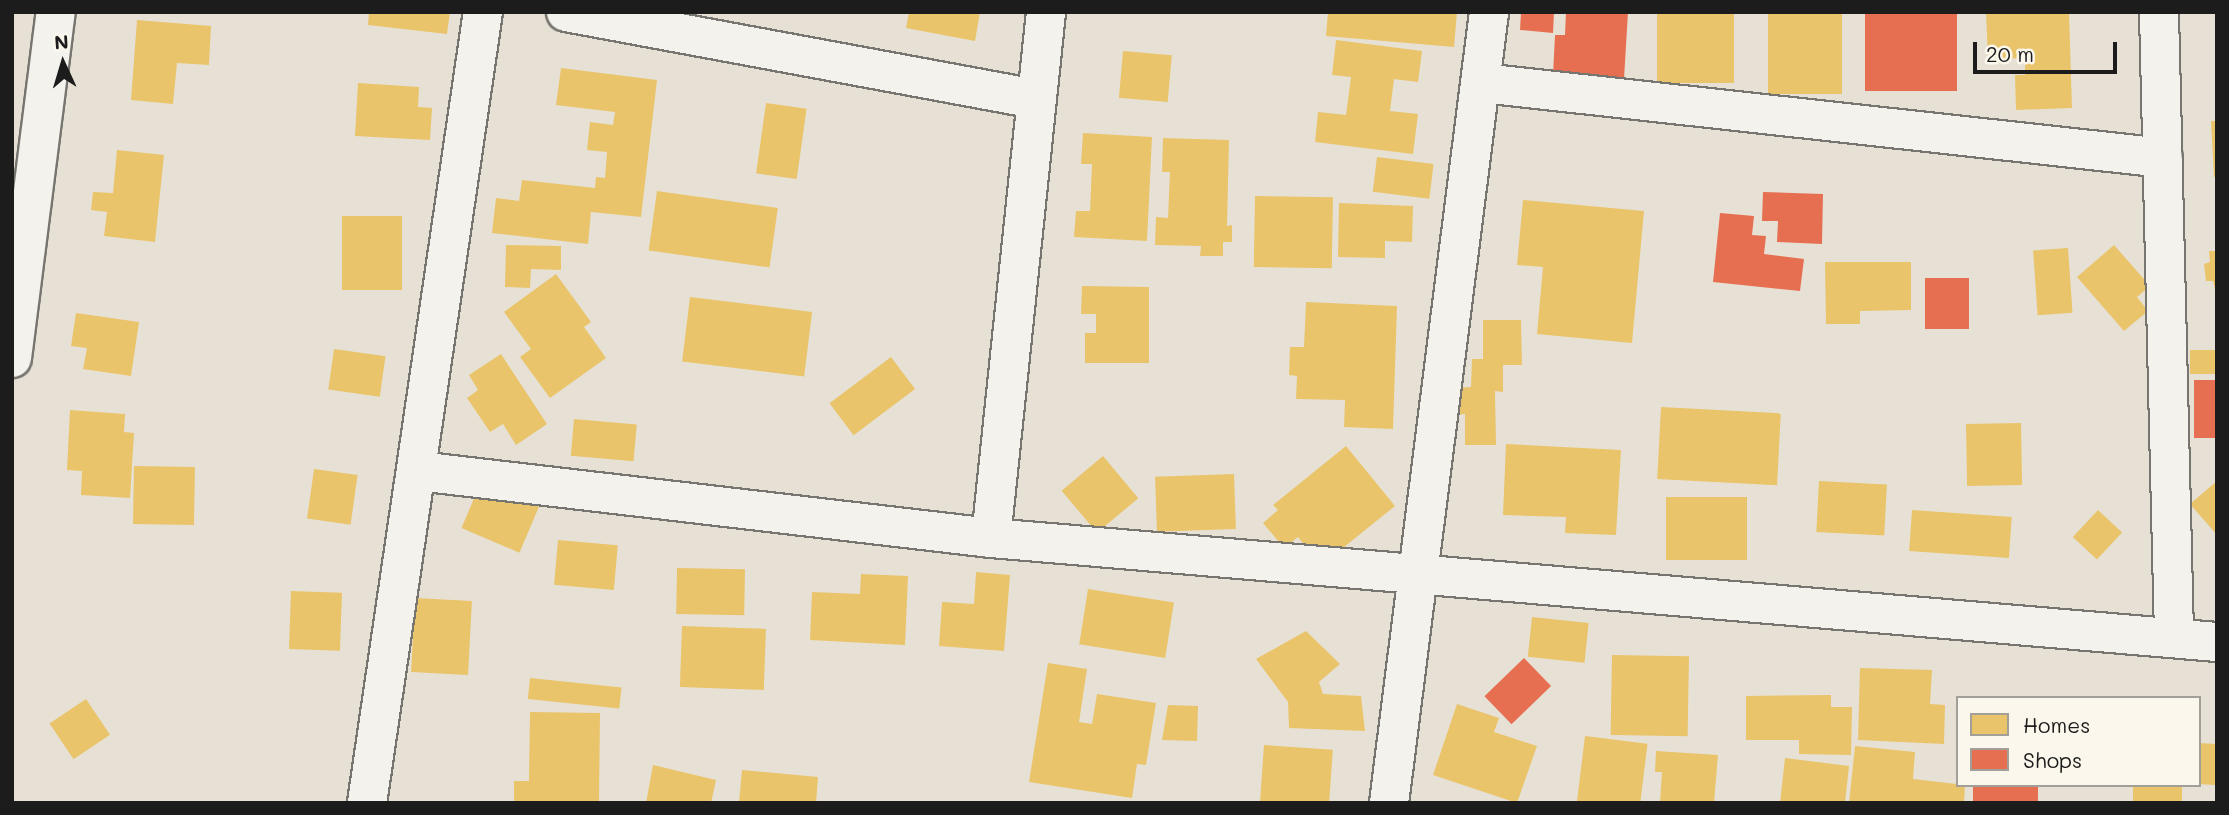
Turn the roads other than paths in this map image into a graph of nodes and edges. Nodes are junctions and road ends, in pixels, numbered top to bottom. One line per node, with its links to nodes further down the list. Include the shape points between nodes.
1 (56, 12): 10 (street)
2 (483, 12): 11 (street)
3 (566, 12): 8 (street)
4 (1046, 12): 8 (street)
5 (1489, 12): 7 (street)
6 (2159, 12): 9 (street)
7 (1482, 83): 9 (street); 13 (street)
8 (1037, 99): 12 (street)
9 (2163, 158): 14 (street)
10 (12, 358)
11 (418, 471): 12 (street); 16 (street)
12 (991, 538): 13 (street)
13 (1416, 571): 14 (street); 17 (street)
14 (2174, 636): 15 (street)
15 (2217, 642)
16 (367, 803)
17 (1389, 803)

